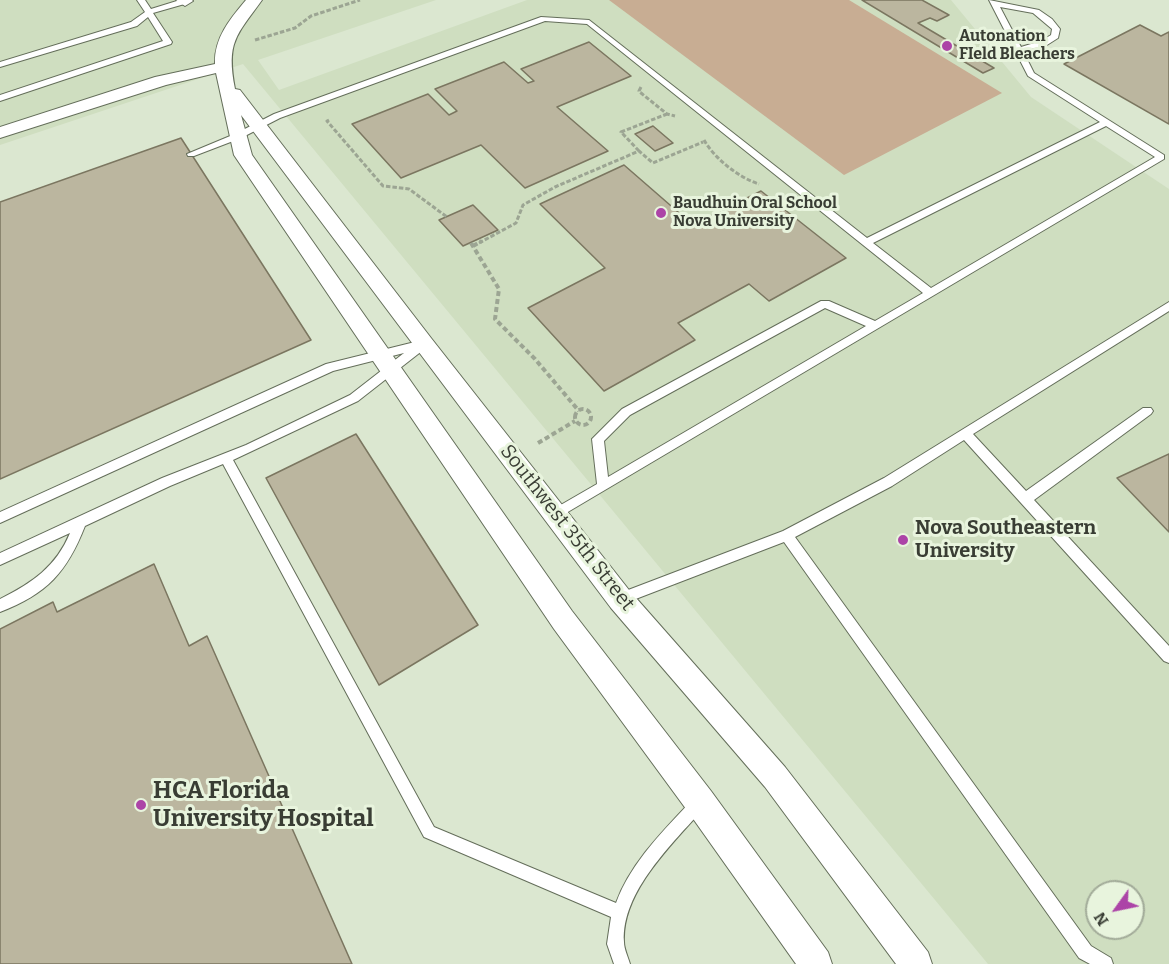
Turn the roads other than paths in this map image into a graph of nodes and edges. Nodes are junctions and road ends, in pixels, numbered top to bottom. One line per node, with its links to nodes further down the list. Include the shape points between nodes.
1 (141, 0): 5 (lane)
2 (184, 0): 5 (lane)
3 (254, 0): 8 (street, via 237,20 224,48)
4 (994, 2): 6 (lane); 6 (lane, via 1037,10 1056,29 1055,36 1044,43)
5 (150, 12): 7 (lane, via 134,24); 9 (lane, via 168,42)
6 (1018, 50): 10 (lane, via 1031,74)
7 (0, 65)
8 (225, 76): 11 (street, Southwest 35th Street); 12 (street, via 161,81); 13 (street)
9 (0, 98)
10 (1106, 122): 15 (lane); 16 (lane, via 1161,156)
11 (255, 125): 13 (lane); 15 (lane, via 543,19 589,22); 19 (street, Southwest 35th Street)
12 (0, 134)
13 (238, 136): 14 (lane); 20 (street, via 243,155)
14 (191, 154)
15 (866, 242): 16 (lane)
16 (930, 293): 18 (lane)
17 (1169, 306): 22 (lane)
18 (875, 325): 24 (lane); 24 (lane, via 825,304 626,412 598,440)
19 (423, 344): 20 (lane); 20 (lane); 26 (street, Southwest 35th Street)
20 (385, 363): 23 (lane, via 354,398); 27 (lane, via 330,366); 34 (street, via 563,620)
21 (1147, 411): 25 (lane)
22 (965, 434): 25 (lane); 29 (lane, via 888,482)
23 (226, 458): 28 (lane); 35 (lane, via 429,832)
24 (603, 486): 26 (lane)
25 (1025, 499): 33 (lane)
26 (556, 514): 31 (street, Southwest 35th Street)
27 (0, 518)
28 (80, 522): 30 (lane); 32 (lane, via 61,566 48,579)
29 (787, 535): 31 (lane); 39 (lane, via 1085,952)
30 (0, 560)
31 (620, 598): 38 (street, Southwest 35th Street, via 775,777)
32 (0, 606)
33 (1169, 656)
34 (700, 802): 35 (lane, via 644,866); 37 (street)
35 (619, 912): 36 (lane, via 616,952)
36 (622, 964)
37 (816, 964)
38 (916, 964)
39 (1105, 964)

